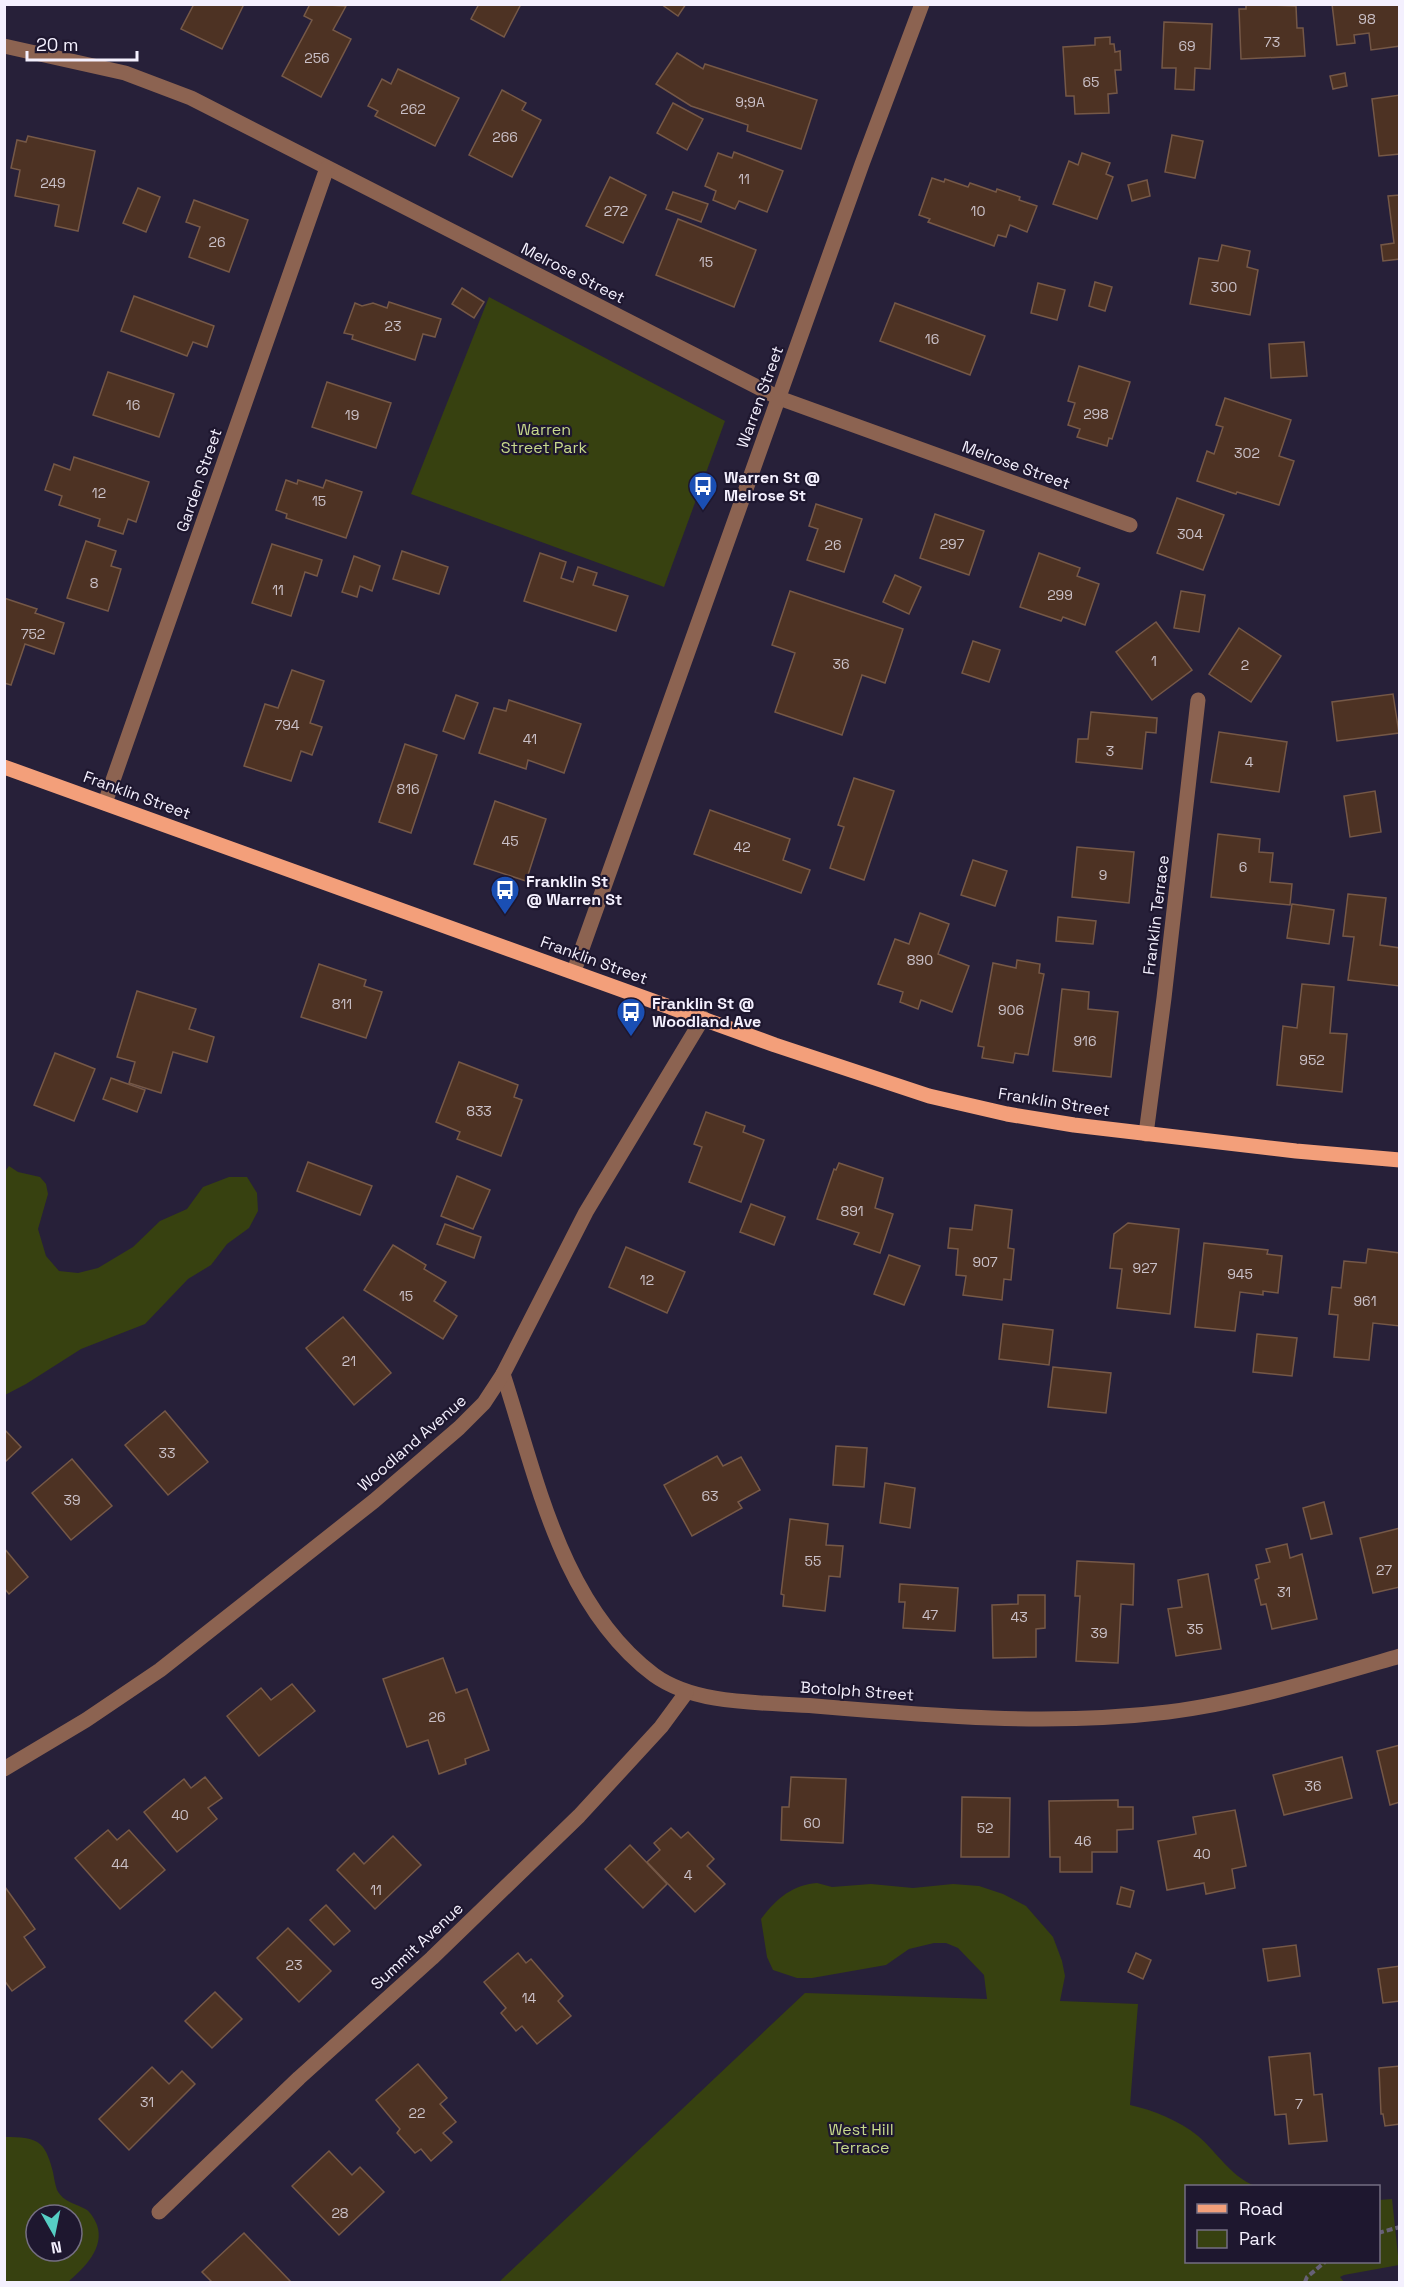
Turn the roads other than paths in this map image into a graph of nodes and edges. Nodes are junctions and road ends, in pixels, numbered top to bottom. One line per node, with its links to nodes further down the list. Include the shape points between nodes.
1 (922, 4): 4 (street, Warren Street)
2 (4, 46): 3 (street, Melrose Street, via 98,66 159,85)
3 (327, 168): 4 (street, Melrose Street); 8 (street, Garden Street)
4 (779, 398): 5 (street, Melrose Street); 9 (street, Warren Street)
5 (1130, 525)
6 (1198, 700): 11 (street, Franklin Terrace)
7 (4, 767): 8 (main road, Franklin Street)
8 (105, 803): 9 (main road, Franklin Street)
9 (574, 971): 10 (main road, Franklin Street)
10 (703, 1018): 11 (main road, Franklin Street, via 929,1096 1007,1114); 13 (street, Woodland Avenue, via 586,1212)
11 (1146, 1134): 12 (main road, Franklin Street)
12 (1400, 1160)
13 (503, 1374): 15 (street, Botolph Street, via 556,1536 577,1585 633,1656 653,1674); 16 (street, Woodland Avenue, via 484,1403 459,1428 257,1594 160,1670)
14 (1400, 1656): 15 (street, Botolph Street, via 1255,1695 1127,1716 1002,1718)
15 (686, 1693): 17 (street, Summit Avenue, via 662,1727 579,1816)
16 (4, 1769)
17 (159, 2212)

